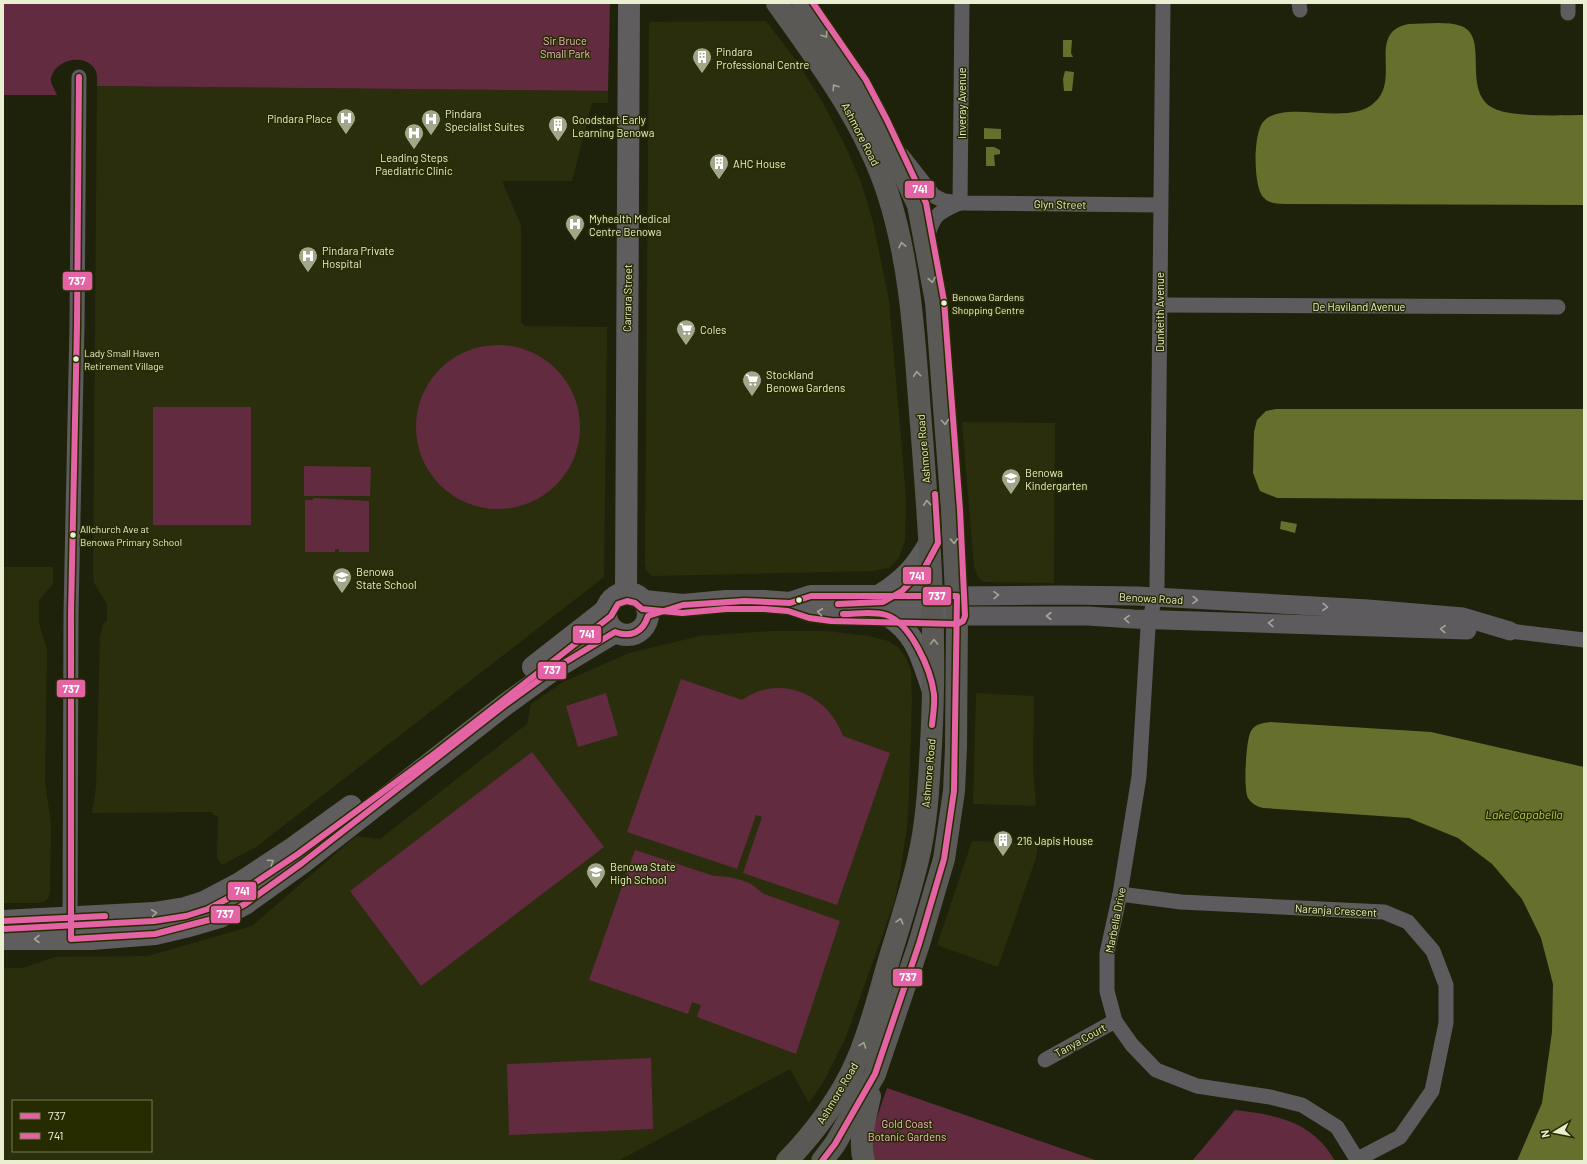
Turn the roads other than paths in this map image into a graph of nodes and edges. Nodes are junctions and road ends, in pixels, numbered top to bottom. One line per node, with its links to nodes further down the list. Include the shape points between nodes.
1 (630, 3): 15 (main road, Carrara Street)
2 (777, 3): 13 (main road, Ashmore Road, one-way to 2, via 911,304 902,244 876,163 864,135 842,97)
3 (803, 3): 7 (main road, Ashmore Road, one-way to 7, via 859,84)
4 (962, 3): 8 (street, Inveray Avenue)
5 (1163, 3): 9 (street, Dunkeith Avenue)
6 (79, 77): 27 (street, via 71,613)
7 (880, 123): 8 (street, Glyn Street, via 934,196 944,201); 10 (main road, Ashmore Road, via 918,205)
8 (960, 203): 9 (street, Glyn Street); 10 (street, Glyn Street, via 940,211 931,222)
9 (1160, 205): 11 (street, Dunkeith Avenue)
10 (925, 243): 18 (main road, Ashmore Road, one-way to 18, via 936,302)
11 (1160, 305): 12 (street, De Haviland Avenue); 14 (street, Dunkeith Avenue)
12 (1558, 307)
13 (930, 542): 16 (main road, via 918,564 897,585); 17 (main road, Ashmore Road)
14 (1156, 598): 18 (street, Benowa Road, one-way to 14, via 1058,594); 20 (street, Dunkeith Avenue); 21 (street, Benowa Road, one-way to 21, via 1368,609 1463,617)
15 (639, 603): 16 (main road, Benowa Road, via 790,603 811,596); 19 (main road, via 613,598); 22 (main road, via 644,627 633,634)
16 (883, 605): 17 (main road, Benowa Road); 24 (main road, via 912,636)
17 (933, 605): 18 (main road, Benowa Road); 24 (main road, Ashmore Road, one-way to 17)
18 (957, 606): 20 (street, Benowa Road, one-way to 18); 31 (main road, Ashmore Road, via 954,791 944,859 920,944)
19 (606, 610): 22 (main road, via 608,622); 27 (main road, one-way to 19, via 185,908 204,902 240,883 293,848 416,758)
20 (1152, 620): 21 (street, Benowa Road, one-way to 20); 25 (street, Marbella Drive, via 1148,628 1139,777)
21 (1510, 631): 23 (street, Benowa Road)
22 (615, 632): 27 (main road, via 557,667 506,704 302,863 245,904 220,916 155,934 120,937)
23 (1584, 640)
24 (934, 695): 33 (main road, Ashmore Road, one-way to 24, via 805,1143 836,1098 856,1063 870,1023 919,858 928,789)
25 (1120, 894): 29 (street, Marbella Drive, via 1107,953 1106,991); 32 (street, Naranja Crescent, via 1181,902 1384,912 1408,922 1433,951 1446,985 1446,1023 1432,1091 1400,1136)
26 (3, 921): 27 (main road)
27 (70, 928): 28 (main road, one-way to 28)
28 (3, 939)
29 (1115, 1021): 30 (street, Tanya Court); 32 (street, Marbella Drive, via 1132,1045 1156,1070 1197,1086 1270,1097 1302,1105 1337,1127)
30 (1045, 1060)
31 (875, 1074): 34 (main road, Ashmore Road, via 835,1144); 35 (main road, via 864,1125)
32 (1358, 1160)
33 (788, 1161)
34 (822, 1161)
35 (864, 1161)

